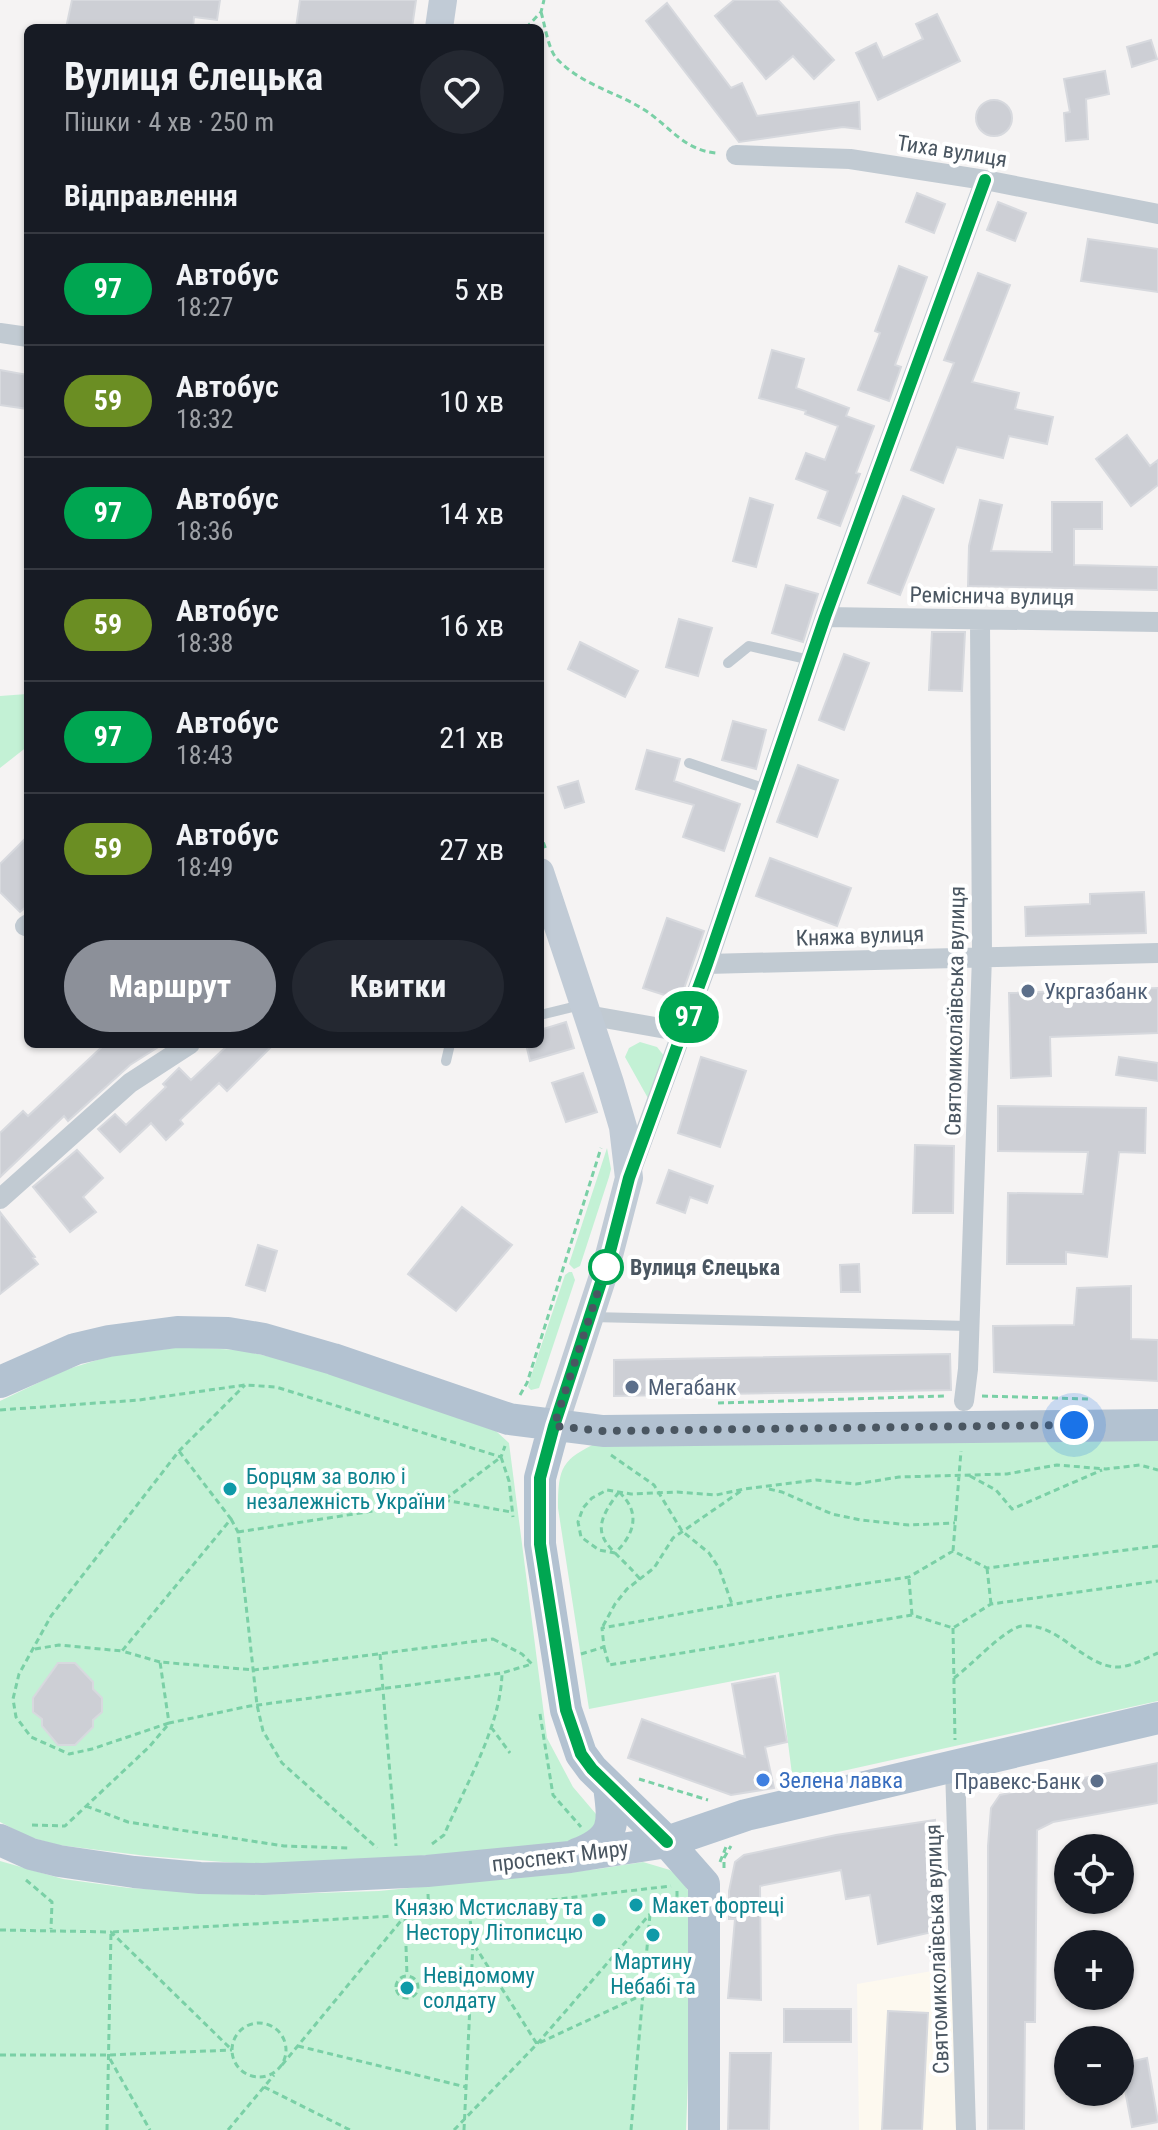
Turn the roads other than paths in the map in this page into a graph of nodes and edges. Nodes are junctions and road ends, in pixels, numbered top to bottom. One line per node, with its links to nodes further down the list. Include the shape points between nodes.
1 (443, 0): 2 (main road)
2 (440, 24)
3 (736, 155): 4 (street, Тиха вулиця, via 850,159)
4 (985, 180): 5 (street, Тиха вулиця); 8 (street)
5 (1158, 214)
6 (0, 333): 7 (street)
7 (24, 336)
8 (825, 617): 9 (street, Реміснича вулиця); 11 (street)
9 (980, 620): 10 (street, Реміснича вулиця); 17 (street, Святомиколаївська вулиця)
10 (1158, 622)
11 (810, 660): 12 (lane, via 749,646); 14 (street)
12 (728, 663)
13 (689, 763): 14 (lane)
14 (766, 789): 18 (street)
15 (544, 884): 19 (main road)
16 (1158, 953): 17 (street, Княжа вулиця)
17 (982, 956): 18 (street, Княжа вулиця); 28 (street, Святомиколаївська вулиця)
18 (707, 964): 21 (street)
19 (585, 1010): 20 (lane); 21 (street); 25 (main road, via 623,1127)
20 (544, 1015)
21 (683, 1032): 25 (street)
22 (184, 1048): 26 (street, via 130,1083)
23 (449, 1048): 24 (lane)
24 (446, 1061)
25 (629, 1178): 27 (main road)
26 (0, 1199)
27 (589, 1317): 28 (lane); 32 (main road)
28 (969, 1326): 30 (street, Святомиколаївська вулиця)
29 (0, 1382): 32 (main road, via 75,1349 109,1341 177,1332 228,1333 333,1359 509,1419)
30 (965, 1399)
31 (1158, 1425): 32 (main road, via 603,1431)
32 (554, 1426): 35 (main road, via 538,1505 554,1645 578,1747 592,1769)
33 (1158, 1718): 34 (main road, проспект Миру)
34 (955, 1755): 36 (main road, проспект Миру); 42 (street, Святомиколаївська вулиця)
35 (619, 1781): 38 (main road); 39 (main road, via 607,1837)
36 (734, 1820): 38 (main road, проспект Миру); 40 (main road, via 718,1842)
37 (0, 1840): 39 (main road, проспект Миру, via 59,1861 200,1878 413,1872)
38 (667, 1842): 39 (main road, проспект Миру); 40 (main road)
39 (570, 1857)
40 (712, 1877): 41 (main road)
41 (704, 2130)
42 (966, 2130)

